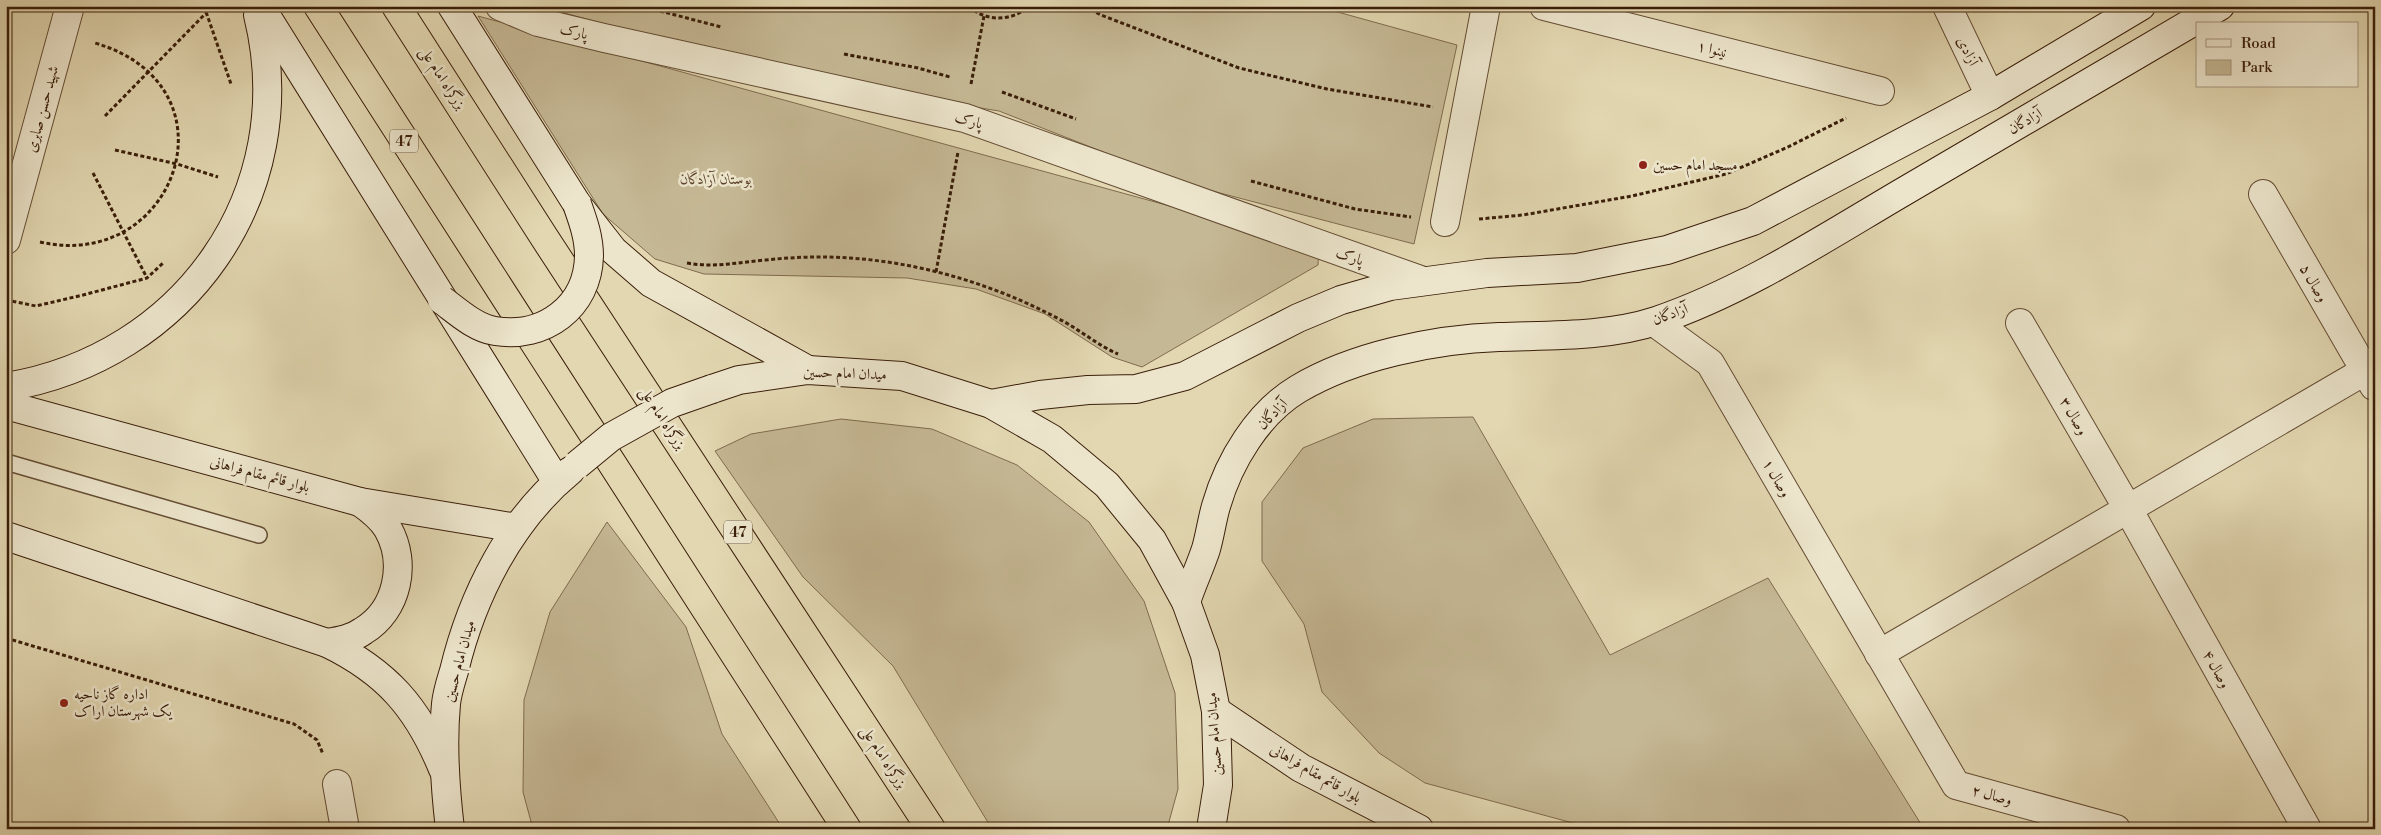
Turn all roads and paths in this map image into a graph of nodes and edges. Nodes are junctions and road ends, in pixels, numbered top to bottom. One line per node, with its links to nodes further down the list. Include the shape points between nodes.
1 (70, 6): 22 (street, شهید حسن صابری)
2 (204, 6): 19 (path)
3 (256, 6): 56 (street, via 267,70 262,146 238,218 219,252 196,283 138,336 69,372)
4 (260, 6): 50 (street)
5 (318, 6): 75 (highway, 47)
6 (396, 6): 76 (highway, بزرگراه امام علی / 47)
7 (452, 6): 41 (street)
8 (500, 6): 48 (street, پارک, via 538,22 604,38 965,118)
9 (641, 6): 20 (path)
10 (969, 6): 11 (path, via 984,16 999,19 1014,16)
11 (1029, 6)
12 (1085, 6): 32 (path, via 1239,68 1326,90)
13 (1486, 6): 32 (street)
14 (1544, 6): 21 (street, نینوا ۱)
15 (1631, 6): 21 (street)
16 (1947, 6): 31 (street, آزادی)
17 (2141, 6): 31 (street)
18 (2220, 6): 51 (street, آزادگان, via 1787,260 1712,298)
19 (207, 12): 24 (path); 27 (path)
20 (723, 27)
21 (1643, 32): 30 (street, نینوا ۱)
22 (62, 34): 24 (path, via 113,48); 44 (street, شهید حسن صابری)
23 (843, 54): 25 (path)
24 (148, 71): 33 (path); 36 (path, via 171,104 179,144)
25 (953, 78)
26 (962, 81): 28 (path)
27 (231, 85)
28 (979, 86)
29 (995, 90): 34 (path)
30 (1880, 91): 42 (path, via 1853,114 1726,174 1632,196 1532,214)
31 (1990, 96): 48 (street, via 1753,221 1667,250 1577,268 1487,273)
32 (1466, 113): 42 (street)
33 (105, 116)
34 (1083, 121)
35 (115, 150): 36 (path)
36 (177, 164): 38 (path); 43 (path, via 157,203)
37 (93, 173): 43 (path)
38 (221, 178)
39 (1247, 180): 42 (path, via 1355,209)
40 (2263, 194): 55 (street, وصال ۵)
41 (577, 204): 50 (street, bridge, via 587,233 589,256 585,280 575,301 558,318 540,329 493,331 472,322); 54 (street, via 614,250 651,283)
42 (1445, 222)
43 (123, 232): 44 (path, via 97,241 63,246); 47 (path)
44 (7, 237)
45 (166, 260): 47 (path)
46 (680, 261): 53 (path, via 702,266 808,257 850,258 936,272 1021,300 1061,319)
47 (147, 278): 49 (path, via 36,306)
48 (1424, 281): 57 (street, via 1390,286 1341,300 1298,318 1185,376 1136,389 1088,390)
49 (6, 300)
50 (442, 300): 60 (street)
51 (1654, 322): 66 (street, آزادگان, via 1551,337 1497,336 1418,345 1359,362 1299,388 1275,406 1240,449 1217,504 1206,549); 69 (street, وصال ۱, via 1710,363)
52 (2020, 323): 62 (street, وصال ۳)
53 (1124, 357)
54 (808, 370): 57 (street, میدان امام حسین, via 902,376); 60 (street, میدان امام حسین, bridge, via 739,380 672,403 611,437)
55 (2372, 374): 62 (street)
56 (6, 387)
57 (991, 404): 66 (street, میدان امام حسین, via 1052,439 1106,485 1152,540)
58 (6, 405): 61 (street, بلوار قائم مقام فراهانی)
59 (6, 462): 64 (lane)
60 (567, 473): 63 (street, میدان امام حسین)
61 (360, 502): 63 (street, بلوار قائم مقام فراهانی); 68 (street, via 375,513 395,545 399,564 397,582 391,602 379,618 347,640)
62 (2128, 509): 69 (street); 80 (street, وصال ۴)
63 (517, 528): 71 (street, میدان امام حسین, via 485,580 462,637 446,702)
64 (259, 535)
65 (6, 536): 68 (street)
66 (1186, 602): 70 (street, میدان امام حسین, via 1205,655)
67 (6, 638): 72 (path, via 294,724 317,740)
68 (327, 643): 71 (street, via 366,665 394,688 431,740)
69 (1879, 654): 79 (street, وصال ۲, via 1956,785)
70 (1216, 711): 77 (street, میدان امام حسین, via 1218,785); 78 (street, بلوار قائم مقام فراهانی, via 1300,768)
71 (443, 769): 74 (street, میدان امام حسین)
72 (337, 784): 73 (street)
73 (345, 829)
74 (450, 829)
75 (847, 829)
76 (931, 829)
77 (1211, 829)
78 (1419, 829)
79 (2116, 829)
80 (2307, 829)

